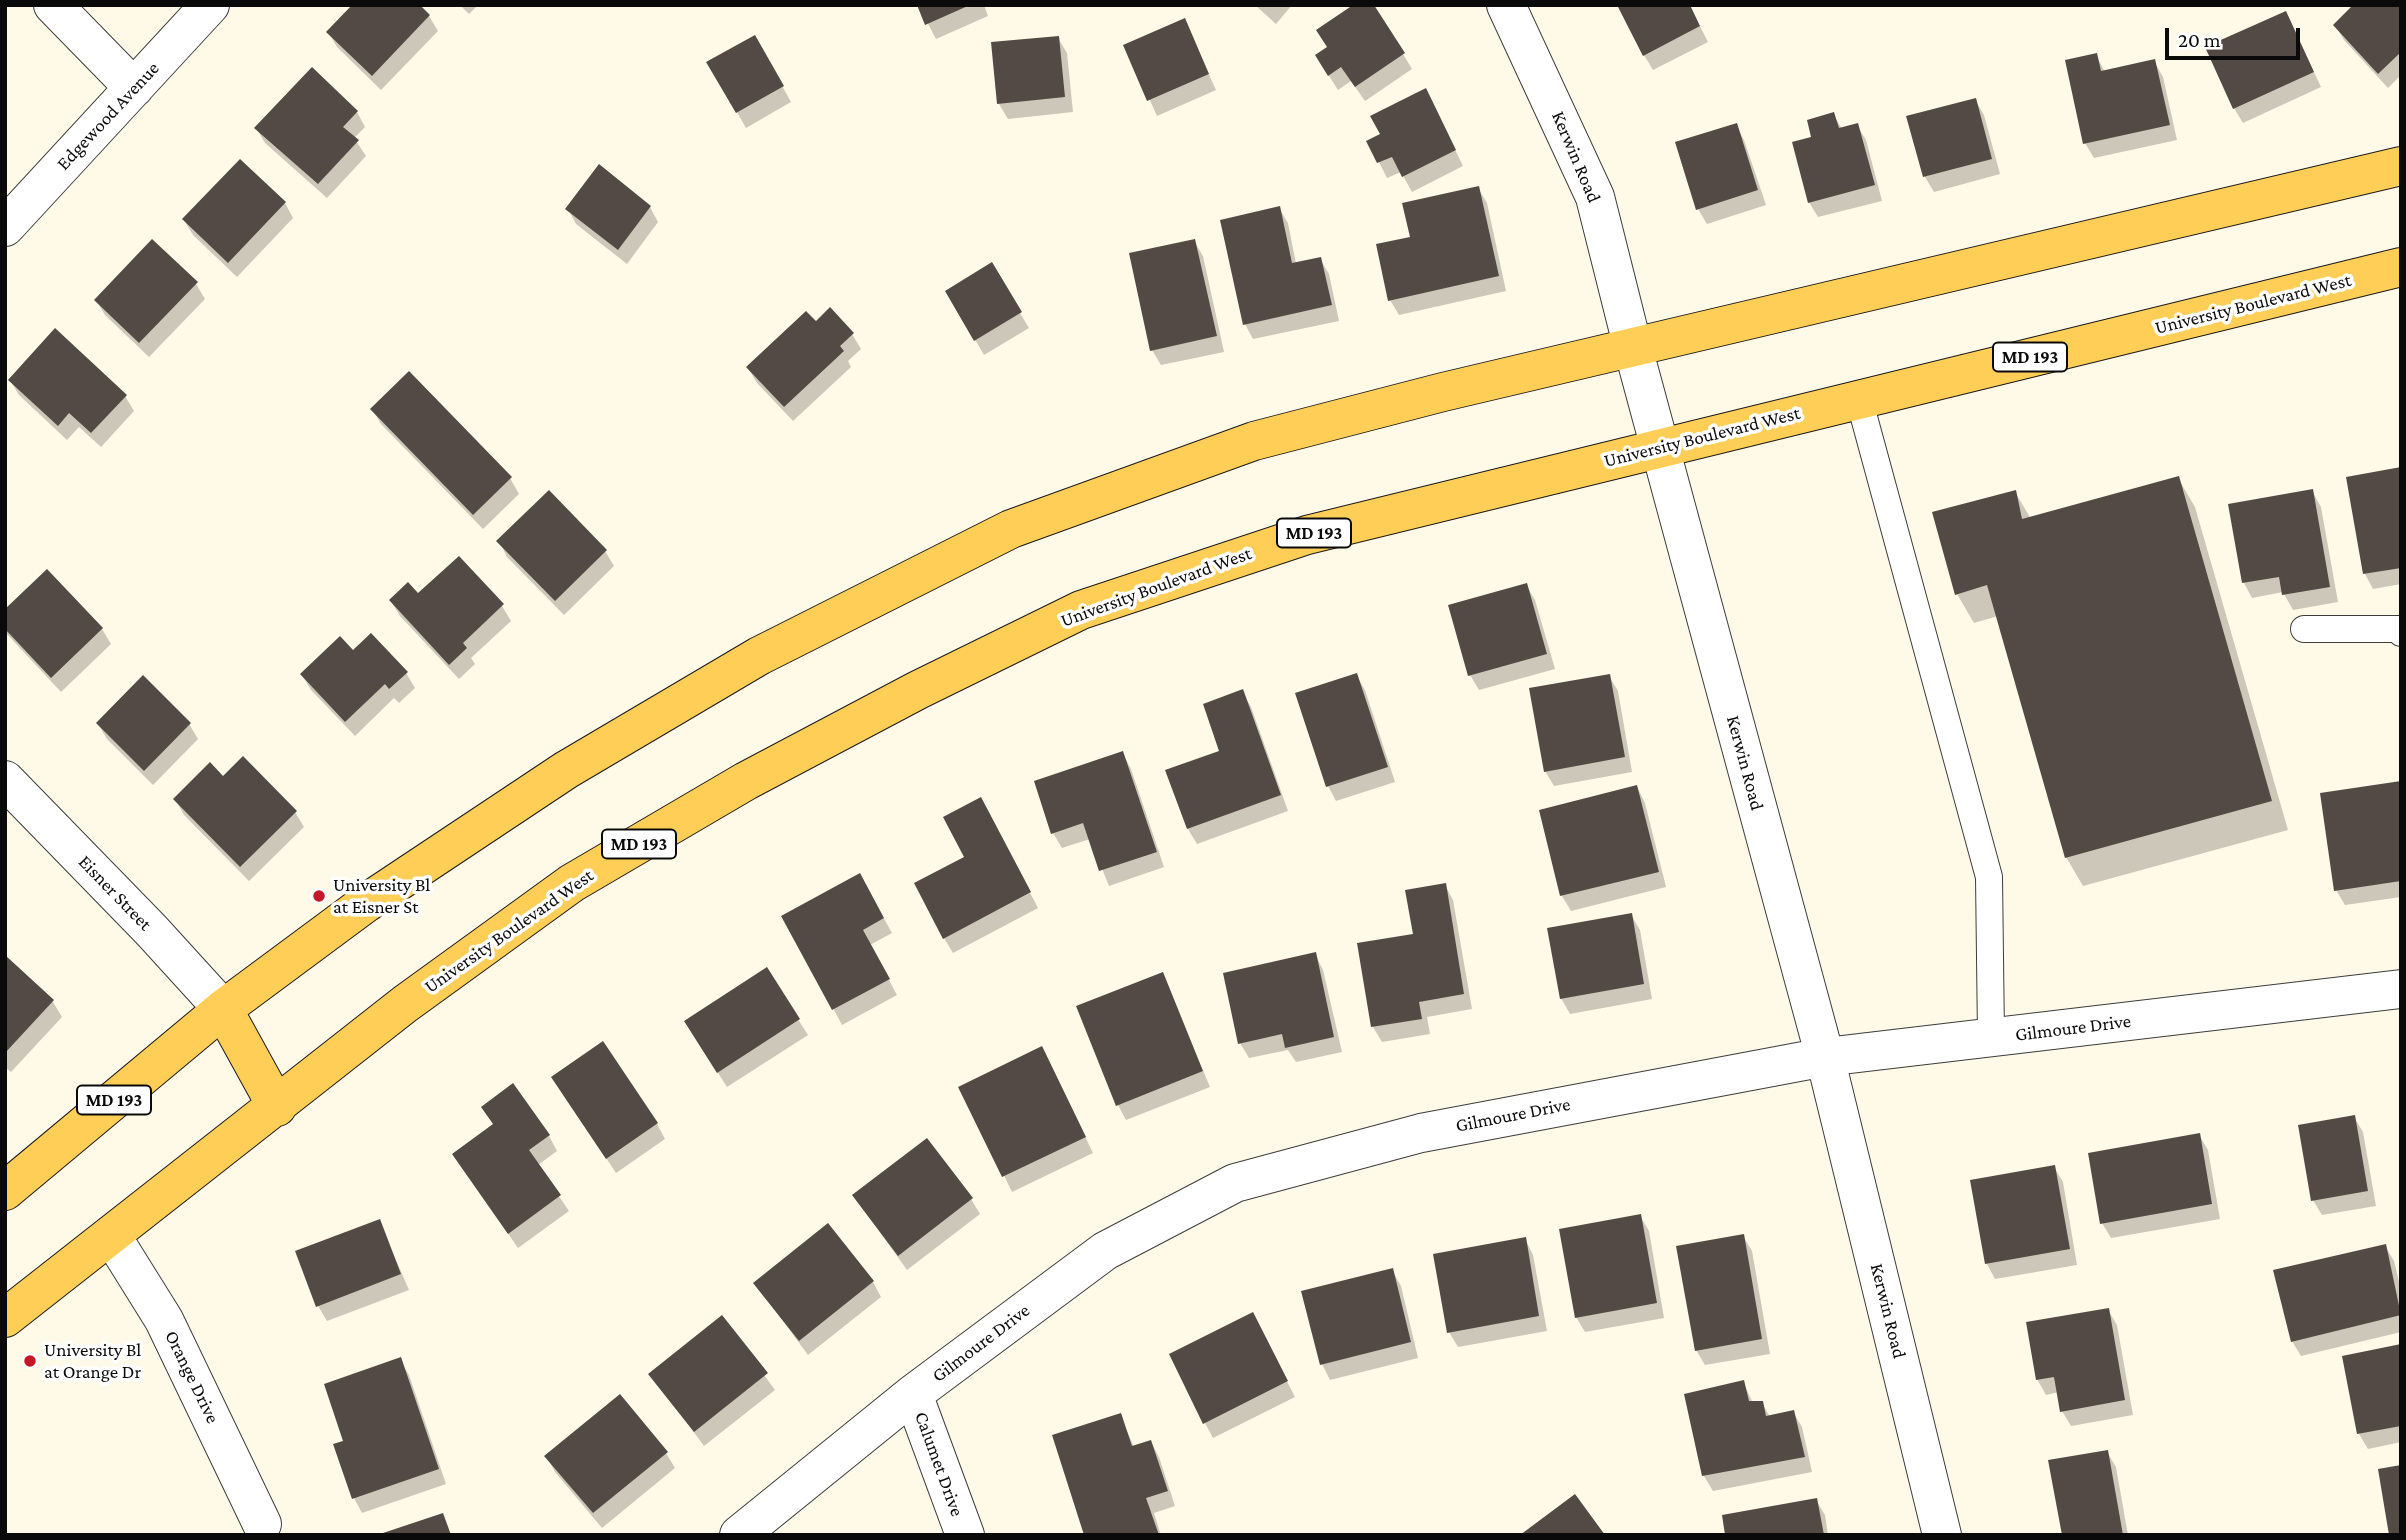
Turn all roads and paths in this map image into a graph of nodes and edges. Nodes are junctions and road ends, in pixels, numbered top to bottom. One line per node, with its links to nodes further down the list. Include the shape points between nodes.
1 (53, 5): 4 (street)
2 (210, 5): 4 (street, Edgewood Avenue)
3 (1506, 5): 8 (street, Kerwin Road, via 1595,197)
4 (134, 88): 6 (street, Edgewood Avenue)
5 (2401, 166): 8 (main road, MD 193)
6 (5, 226)
7 (2401, 267): 9 (main road, University Boulevard West / MD 193)
8 (1633, 348): 10 (street, Kerwin Road); 15 (main road, MD 193, via 1254,441 1011,529 759,656 566,770 366,903)
9 (1859, 399): 10 (main road, University Boulevard West / MD 193); 16 (lane, via 1989,877)
10 (1659, 447): 17 (street, Kerwin Road); 18 (main road, University Boulevard West / MD 193, via 1307,535 1081,610 746,781 572,883 405,1004)
11 (2304, 629): 12 (lane, via 2399,629)
12 (2401, 633)
13 (5, 780): 15 (street, Eisner Street)
14 (2401, 989): 16 (street, Gilmoure Drive)
15 (223, 1009): 18 (main road); 19 (main road, MD 193)
16 (1991, 1037): 17 (street, Gilmoure Drive)
17 (1825, 1056): 22 (street, Gilmoure Drive, via 1421,1132 1235,1183 1105,1251); 26 (street, Kerwin Road)
18 (277, 1107): 20 (main road, University Boulevard West / MD 193)
19 (5, 1191)
20 (111, 1235): 21 (main road, University Boulevard West / MD 193); 23 (street, Orange Drive, via 164,1320)
21 (5, 1318)
22 (913, 1394): 24 (street, Gilmoure Drive); 25 (street, Calumet Drive)
23 (262, 1524)
24 (739, 1535)
25 (965, 1535)
26 (1942, 1535)

